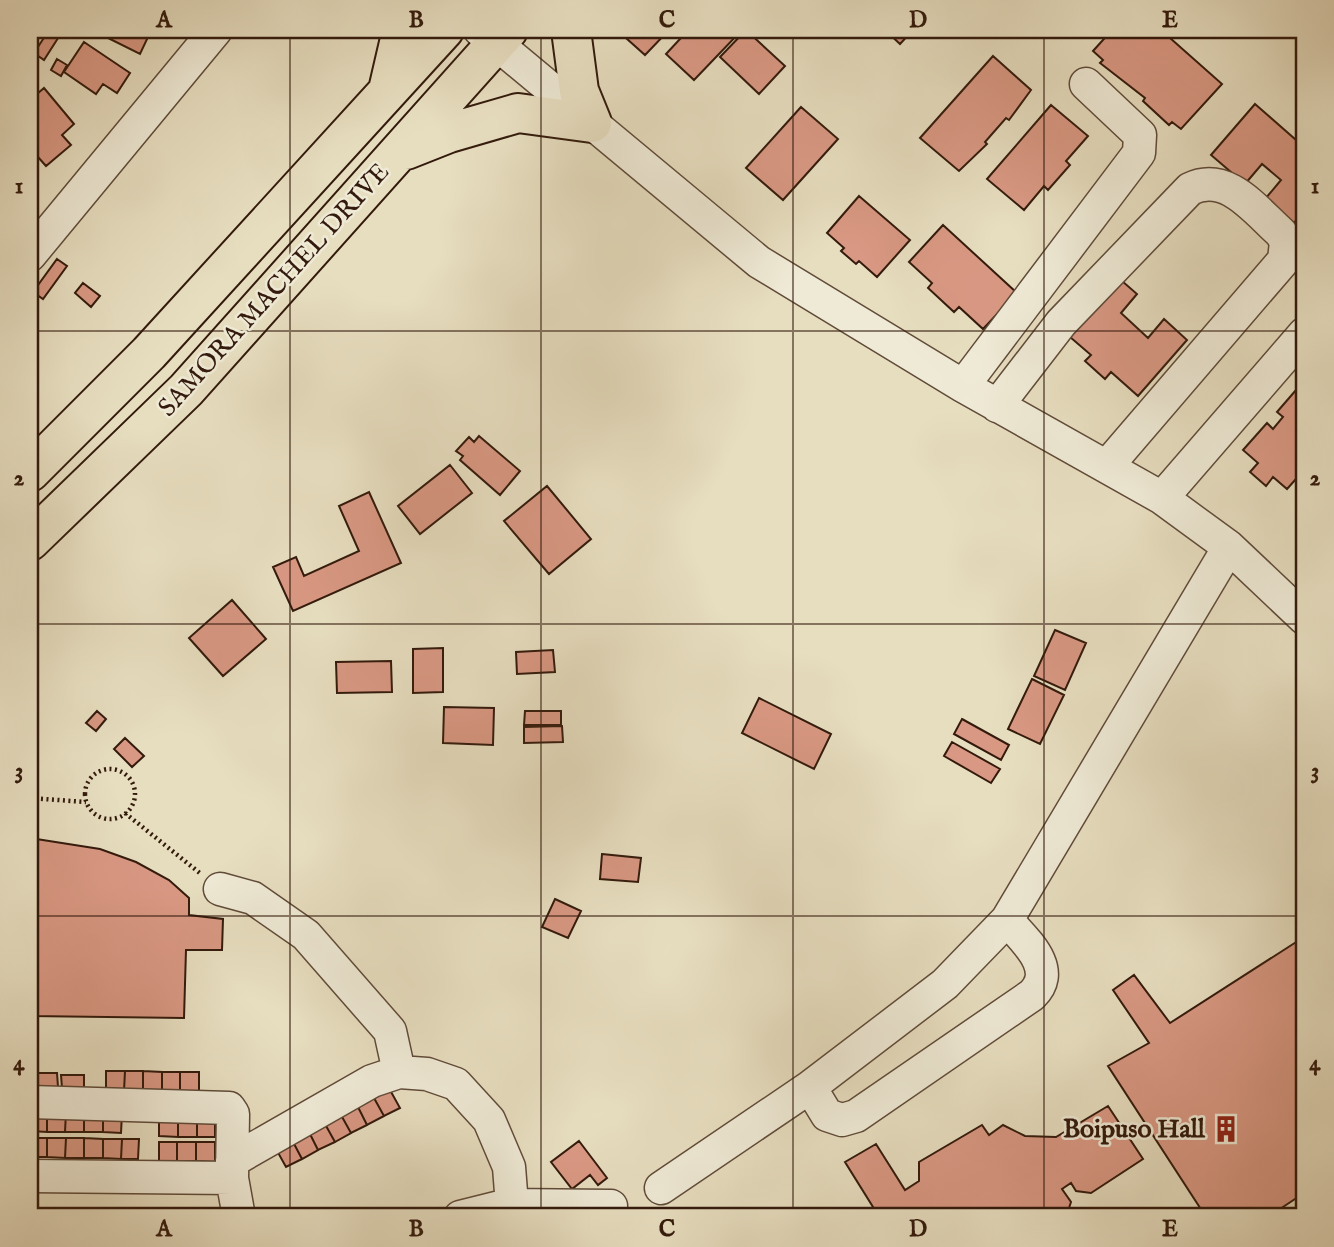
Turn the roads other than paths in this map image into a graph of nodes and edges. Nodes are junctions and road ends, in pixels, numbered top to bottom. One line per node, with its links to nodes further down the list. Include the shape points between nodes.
1 (216, 30): 10 (street)
2 (402, 30): 7 (main road)
3 (444, 30): 7 (main road, SAMORA MACHEL DRIVE)
4 (571, 30): 8 (main road, via 579,91)
5 (495, 34): 8 (street); 9 (main road, SAMORA MACHEL DRIVE)
6 (1086, 84): 12 (street, via 1140,135 1139,153)
7 (389, 86): 15 (main road, SAMORA MACHEL DRIVE, via 149,353)
8 (592, 123): 9 (main road, via 518,113); 12 (street, via 759,262)
9 (398, 154): 17 (main road, SAMORA MACHEL DRIVE, via 186,390)
10 (30, 255)
11 (1304, 334): 16 (street)
12 (963, 386): 13 (street)
13 (997, 406): 14 (street); 14 (street, via 1061,323 1190,189 1203,183 1225,186 1281,233 1286,242 1284,260)
14 (1108, 466): 16 (street)
15 (30, 472)
16 (1162, 498): 18 (street)
17 (30, 541)
18 (1229, 547): 19 (street); 21 (street)
19 (1304, 618)
20 (220, 889): 22 (street, via 253,898 306,935 390,1031)
21 (1007, 920): 23 (street, via 945,984); 23 (street, via 1044,971 1032,995 856,1116 842,1120 827,1115)
22 (399, 1072): 25 (street, via 372,1081); 28 (street, via 427,1074 456,1084 489,1120 509,1167)
23 (810, 1087): 27 (street)
24 (30, 1102): 25 (street, via 222,1105 233,1114)
25 (232, 1170): 26 (street); 30 (street)
26 (30, 1176)
27 (661, 1188)
28 (512, 1205): 29 (street); 31 (street)
29 (611, 1206)
30 (239, 1217)
31 (460, 1217)

